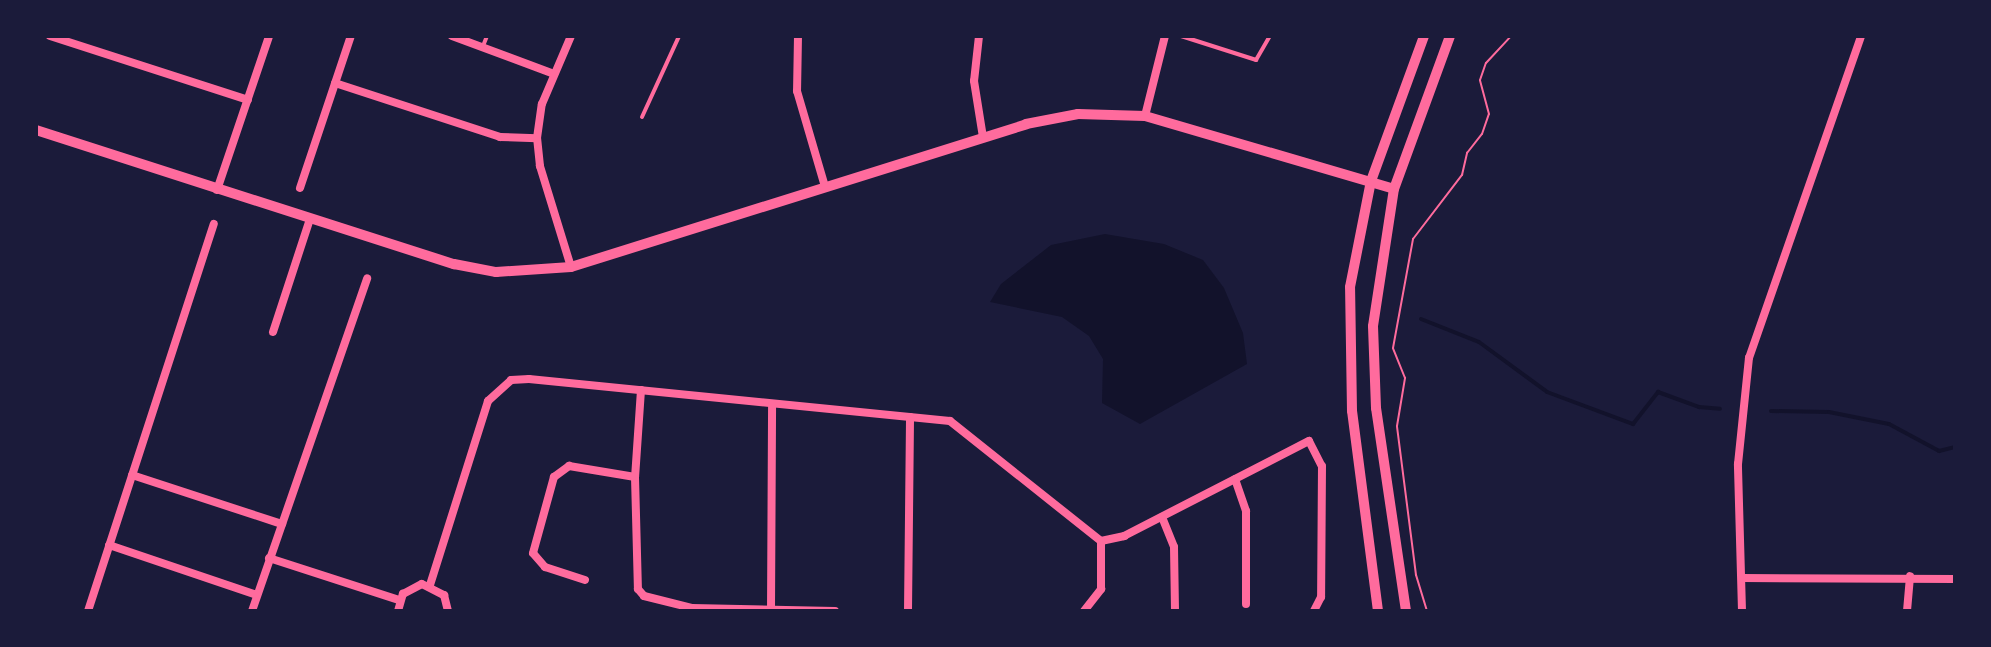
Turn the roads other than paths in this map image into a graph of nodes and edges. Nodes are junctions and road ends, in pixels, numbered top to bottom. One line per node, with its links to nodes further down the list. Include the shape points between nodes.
1 (50, 36): 19 (street)
2 (269, 36): 19 (street)
3 (351, 36): 18 (street)
4 (452, 36): 16 (street)
5 (487, 36): 16 (lane)
6 (571, 36): 17 (street)
7 (679, 36): 21 (lane)
8 (798, 36): 26 (street, via 797,91)
9 (979, 36): 23 (street, via 974,81)
10 (1165, 36): 20 (street)
11 (1181, 36): 12 (lane, via 1256,60)
12 (1270, 36)
13 (1424, 36): 25 (street)
14 (1450, 36): 28 (street)
15 (1861, 36): 47 (street, via 1749,358 1738,464)
16 (483, 46): 17 (street)
17 (554, 74): 24 (street)
18 (335, 83): 24 (street, via 500,137); 27 (street)
19 (248, 100): 29 (street)
20 (1145, 116): 23 (street, via 1052,117); 25 (street)
21 (642, 117)
22 (36, 130): 29 (street)
23 (983, 137): 26 (street)
24 (537, 138): 32 (street, via 540,166)
25 (1371, 181): 28 (street); 64 (street, via 1350,287 1349,369)
26 (825, 187): 32 (street)
27 (300, 188)
28 (1394, 189): 65 (street, via 1373,326 1376,408)
29 (217, 190): 30 (street)
30 (310, 219): 32 (street, via 496,272); 34 (street)
31 (214, 224): 38 (street)
32 (571, 267)
33 (367, 278): 42 (street)
34 (273, 332)
35 (641, 390): 36 (street); 39 (street); 50 (street, via 529,379 511,380 496,389)
36 (772, 404): 37 (street); 54 (street)
37 (910, 417): 43 (street, via 950,421 966,429 1087,535); 60 (street)
38 (132, 475): 42 (street); 44 (street)
39 (635, 477): 49 (street, via 569,466 554,477 533,553 545,567); 54 (street, via 634,580 644,596 692,608)
40 (1235, 479): 41 (street); 53 (street, via 1246,511); 63 (street, via 1309,441 1321,460 1321,597)
41 (1162, 517): 43 (street); 62 (street, via 1174,547)
42 (282, 524): 45 (street)
43 (1101, 541): 61 (street, via 1101,589)
44 (109, 545): 51 (street); 55 (street)
45 (269, 558): 51 (street); 52 (street)
46 (1910, 576): 47 (street); 48 (street); 67 (street)
47 (1742, 578): 66 (street)
48 (1955, 579)
49 (585, 580)
50 (430, 585): 52 (street, via 408,588); 58 (street, via 444,595)
51 (257, 595): 56 (street)
52 (399, 600): 57 (street)
53 (1246, 604)
54 (771, 610): 59 (street)
55 (88, 611)
56 (252, 611)
57 (398, 611)
58 (448, 611)
59 (835, 611)
60 (908, 611)
61 (1084, 611)
62 (1175, 611)
63 (1314, 611)
64 (1378, 611)
65 (1406, 611)
66 (1742, 611)
67 (1907, 611)

